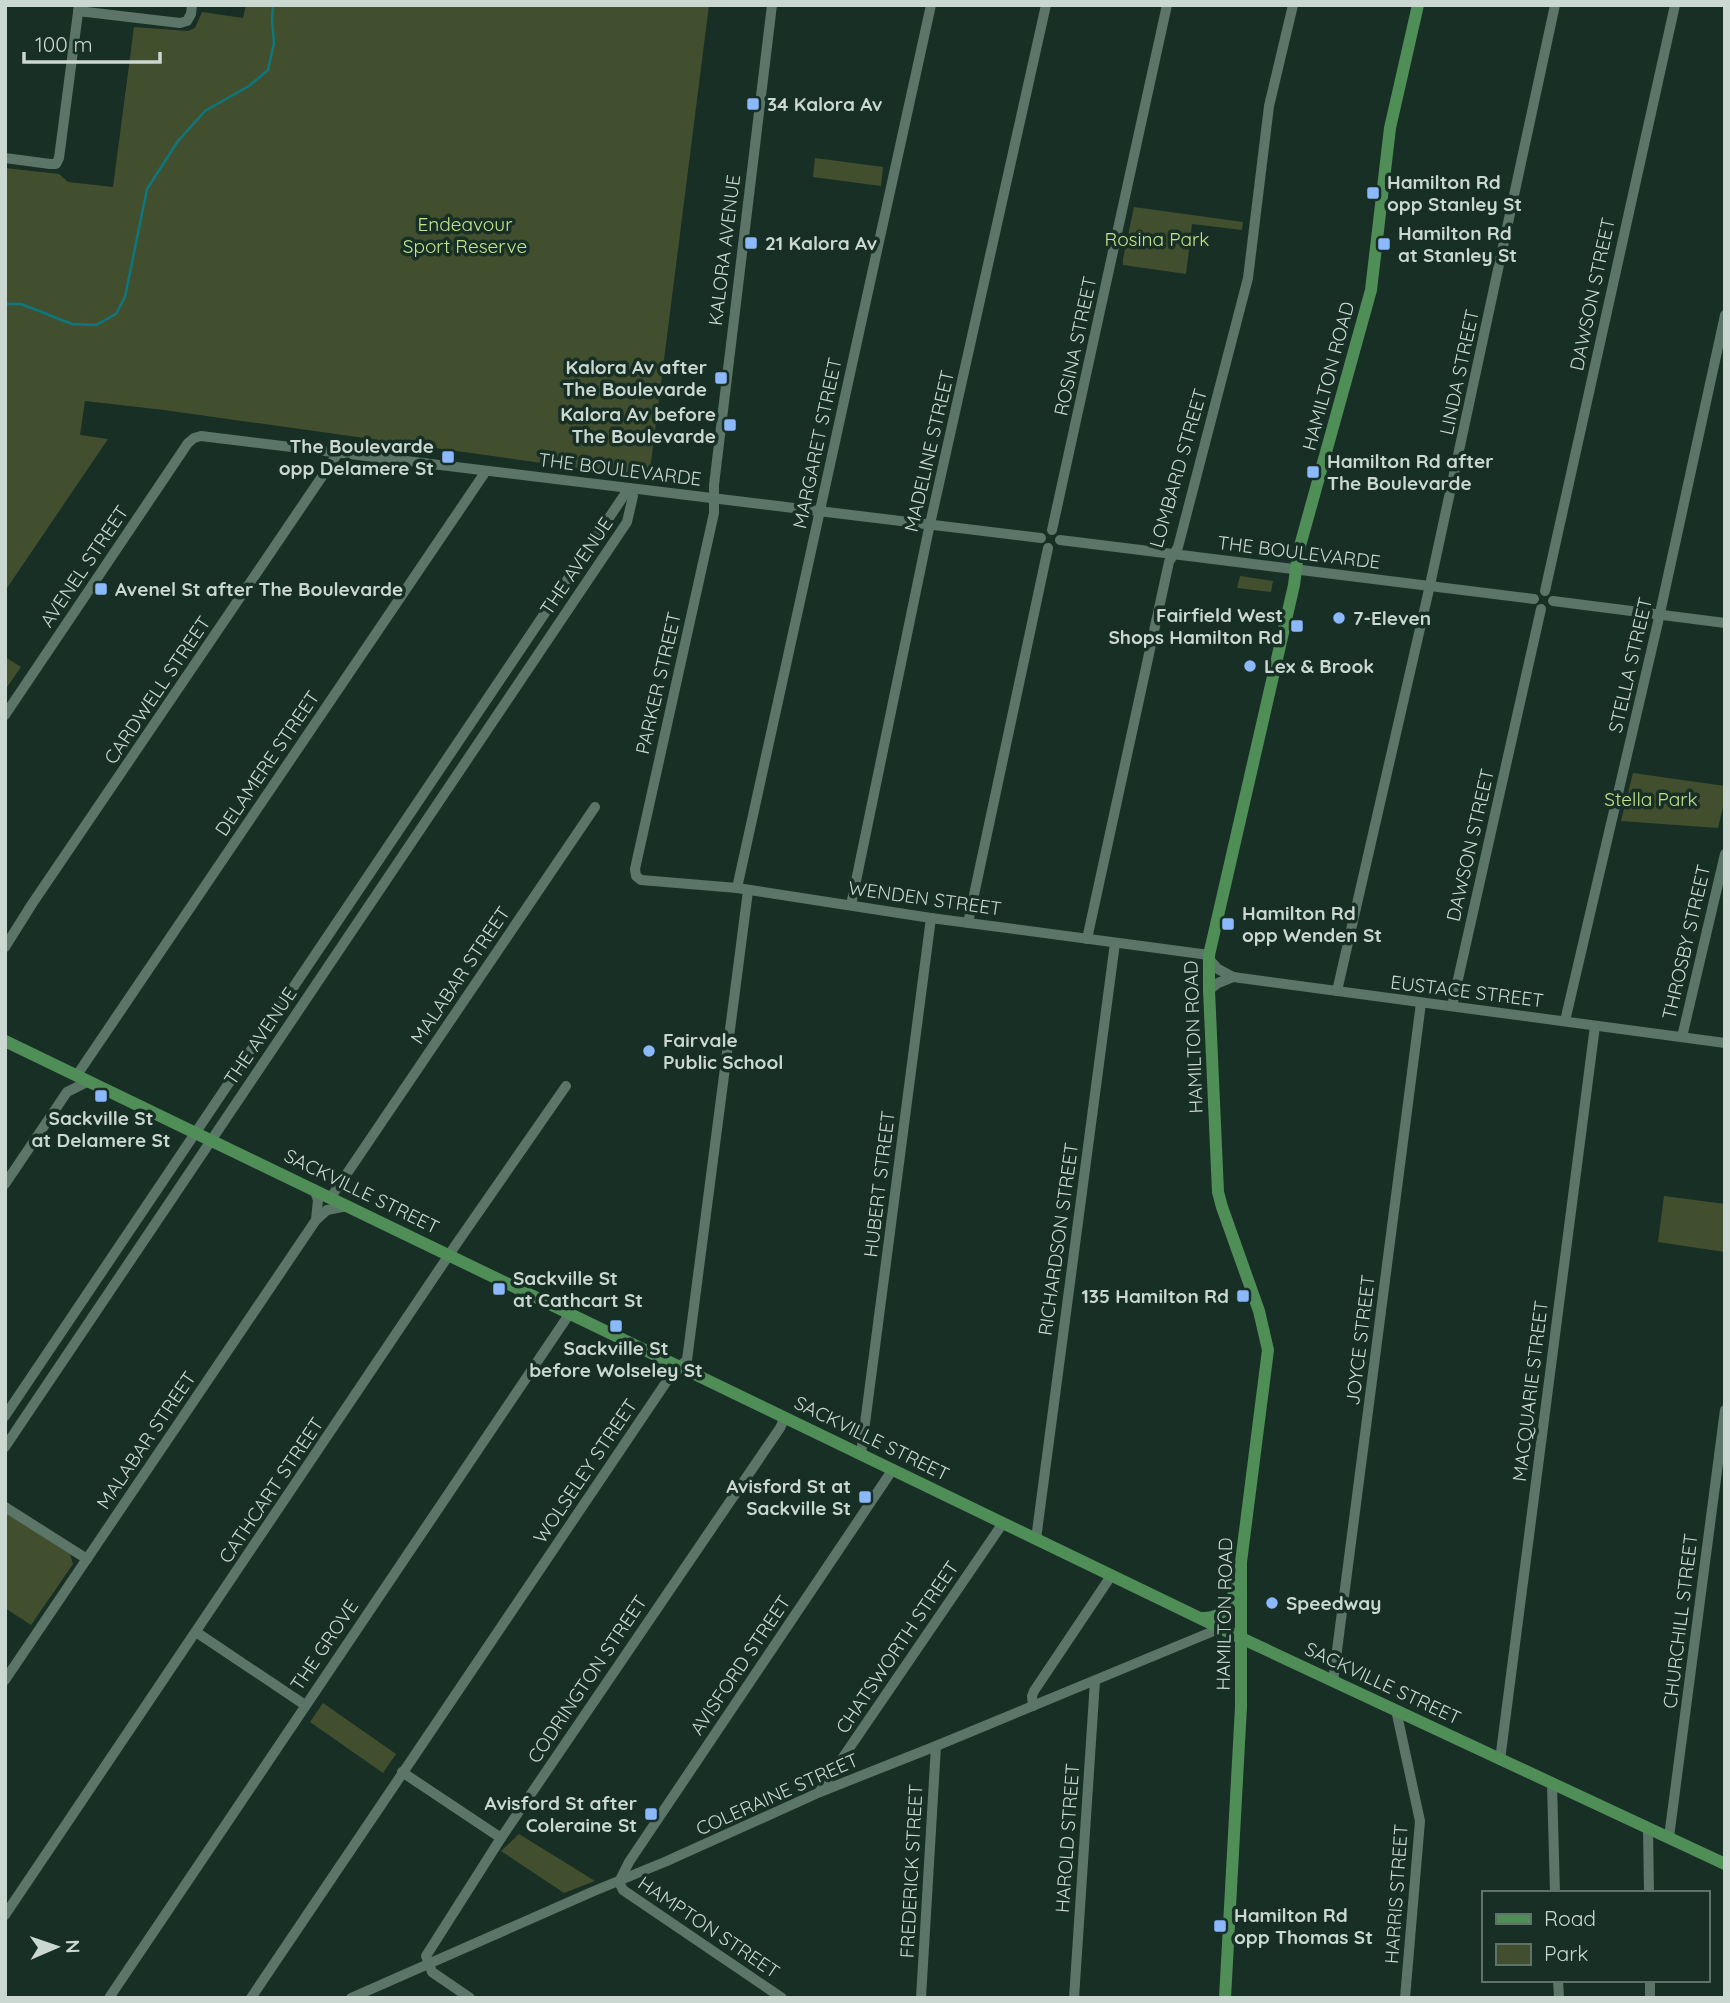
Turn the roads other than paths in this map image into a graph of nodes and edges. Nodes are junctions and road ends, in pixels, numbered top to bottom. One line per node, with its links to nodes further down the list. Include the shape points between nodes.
1 (192, 5): 10 (street, via 191,14 180,23)
2 (772, 5): 17 (street, KALORA AVENUE)
3 (931, 5): 18 (street, MARGARET STREET)
4 (1046, 5): 19 (street, MADELINE STREET)
5 (1167, 5): 20 (street, ROSINA STREET)
6 (1293, 5): 24 (street, LOMBARD STREET, via 1269,106 1248,278)
7 (1418, 5): 25 (main road, HAMILTON ROAD, via 1390,128 1371,290)
8 (1555, 5): 26 (street, LINDA STREET)
9 (1675, 5): 27 (street, DAWSON STREET)
10 (78, 8): 11 (street, via 59,158 56,164)
11 (5, 158)
12 (1725, 315): 31 (street, STELLA STREET)
13 (194, 438): 14 (street, THE BOULEVARDE); 33 (street, AVENEL STREET)
14 (338, 453): 15 (street, THE BOULEVARDE); 44 (street, CARDWELL STREET)
15 (486, 471): 16 (street, THE BOULEVARDE); 57 (street, DELAMERE STREET)
16 (629, 488): 17 (street, THE BOULEVARDE); 60 (street, THE AVENUE); 61 (street, THE AVENUE, via 633,496 627,522)
17 (712, 498): 18 (street, THE BOULEVARDE); 36 (street, PARKER STREET, via 712,522)
18 (819, 511): 19 (street, THE BOULEVARDE); 37 (street, MARGARET STREET)
19 (930, 526): 21 (street, THE BOULEVARDE); 39 (street, MADELINE STREET)
20 (1052, 530): 21 (street); 22 (street)
21 (1041, 538): 23 (street)
22 (1060, 540): 23 (street); 24 (street, THE BOULEVARDE)
23 (1048, 548): 41 (street)
24 (1173, 555): 25 (street, THE BOULEVARDE); 42 (street, LOMBARD STREET)
25 (1296, 569): 26 (street, THE BOULEVARDE); 45 (main road, HAMILTON ROAD)
26 (1430, 586): 28 (street, THE BOULEVARDE); 48 (street, LINDA STREET)
27 (1545, 591): 28 (street, via 1539,591); 29 (street)
28 (1534, 599): 30 (street)
29 (1553, 601): 30 (street); 31 (street)
30 (1541, 609): 50 (street, DAWSON STREET)
31 (1660, 614): 32 (street); 51 (street, STELLA STREET)
32 (1725, 623)
33 (5, 715)
34 (595, 807): 64 (street, MALABAR STREET)
35 (1725, 854): 53 (street, THROSBY STREET)
36 (636, 876): 37 (street, WENDEN STREET)
37 (737, 888): 38 (street, WENDEN STREET)
38 (748, 891): 39 (street, WENDEN STREET); 69 (street, WOLSELEY STREET, via 687,1360)
39 (851, 905): 40 (street, WENDEN STREET)
40 (931, 918): 41 (street, WENDEN STREET); 74 (street, HUBERT STREET)
41 (968, 923): 42 (street, WENDEN STREET)
42 (1087, 939): 43 (street, WENDEN STREET)
43 (1115, 943): 45 (street, WENDEN STREET); 78 (street, RICHARDSON STREET)
44 (5, 947)
45 (1209, 957): 46 (street); 47 (main road, HAMILTON ROAD)
46 (1233, 977): 47 (street); 48 (street, EUSTACE STREET)
47 (1209, 990): 80 (main road, HAMILTON ROAD, via 1218,1192 1268,1350)
48 (1337, 991): 49 (street, EUSTACE STREET)
49 (1421, 1003): 50 (street, EUSTACE STREET); 88 (street, JOYCE STREET)
50 (1452, 1006): 51 (street, EUSTACE STREET)
51 (1565, 1021): 52 (street, EUSTACE STREET)
52 (1595, 1026): 53 (street, EUSTACE STREET); 93 (street, MACQUARIE STREET)
53 (1682, 1037): 55 (street, EUSTACE STREET)
54 (5, 1041): 56 (main road, SACKVILLE STREET)
55 (1725, 1043)
56 (63, 1068): 57 (main road, SACKVILLE STREET); 59 (street)
57 (83, 1078): 59 (street, DELAMERE STREET); 60 (main road, SACKVILLE STREET)
58 (566, 1086): 67 (street, CATHCART STREET)
59 (67, 1092): 62 (street, DELAMERE STREET)
60 (197, 1132): 61 (main road, SACKVILLE STREET); 71 (street, THE AVENUE)
61 (211, 1140): 63 (main road, SACKVILLE STREET); 73 (street, THE AVENUE)
62 (5, 1184)
63 (314, 1189): 64 (main road, SACKVILLE STREET); 66 (street)
64 (331, 1197): 65 (main road, SACKVILLE STREET)
65 (348, 1206): 66 (street, via 327,1210); 67 (main road, SACKVILLE STREET)
66 (316, 1220): 79 (street, MALABAR STREET)
67 (450, 1255): 68 (main road, SACKVILLE STREET); 84 (street, CATHCART STREET)
68 (570, 1313): 69 (main road, SACKVILLE STREET); 89 (street, THE GROVE)
69 (681, 1367): 72 (main road, SACKVILLE STREET); 94 (street, WOLSELEY STREET, via 673,1372)
70 (1725, 1410): 98 (street, CHURCHILL STREET)
71 (5, 1416)
72 (785, 1417): 74 (main road, SACKVILLE STREET); 99 (street, CODRINGTON STREET)
73 (5, 1447)
74 (861, 1454): 75 (main road, SACKVILLE STREET)
75 (893, 1469): 77 (main road, SACKVILLE STREET); 101 (street, AVISFORD STREET)
76 (5, 1507): 79 (street)
77 (1003, 1523): 78 (main road, SACKVILLE STREET); 96 (street, CHATSWORTH STREET)
78 (1037, 1539): 81 (main road, SACKVILLE STREET)
79 (87, 1559): 86 (street, MALABAR STREET)
80 (1241, 1562): 82 (main road, via 1237,1586 1223,1613); 85 (main road, HAMILTON ROAD)
81 (1111, 1576): 82 (main road, SACKVILLE STREET); 90 (street, via 1034,1691)
82 (1199, 1618): 83 (main road, SACKVILLE STREET)
83 (1221, 1628): 85 (main road, SACKVILLE STREET); 87 (street, COLERAINE STREET)
84 (196, 1632): 89 (street); 104 (street, CATHCART STREET)
85 (1241, 1639): 88 (main road, SACKVILLE STREET); 113 (main road, HAMILTON ROAD)
86 (5, 1680)
87 (1095, 1681): 90 (street, COLERAINE STREET); 112 (street, HAROLD STREET)
88 (1333, 1681): 91 (main road, SACKVILLE STREET)
89 (305, 1705): 106 (street, THE GROVE)
90 (1033, 1706): 92 (street, COLERAINE STREET)
91 (1395, 1710): 93 (main road, SACKVILLE STREET); 114 (street, HARRIS STREET, via 1420,1821)
92 (936, 1746): 96 (street, COLERAINE STREET); 111 (street, FREDERICK STREET)
93 (1500, 1760): 95 (main road, SACKVILLE STREET)
94 (402, 1772): 99 (street); 107 (street, WOLSELEY STREET)
95 (1552, 1784): 97 (main road, SACKVILLE STREET); 102 (street)
96 (820, 1792): 101 (street, COLERAINE STREET)
97 (1648, 1829): 98 (main road, SACKVILLE STREET); 103 (street)
98 (1669, 1837): 100 (main road, SACKVILLE STREET)
99 (501, 1838): 105 (street, CODRINGTON STREET, via 426,1956)
100 (1725, 1864)
101 (619, 1882): 105 (street, COLERAINE STREET); 110 (street, HAMPTON STREET, via 623,1891)
102 (1555, 1891)
103 (1649, 1891)
104 (5, 1915)
105 (429, 1965): 108 (street, COLERAINE STREET); 109 (street, via 432,1972)
106 (109, 1998)
107 (251, 1998)
108 (351, 1998)
109 (470, 1998)
110 (782, 1998)
111 (921, 1998)
112 (1074, 1998)
113 (1225, 1998)
114 (1405, 1998)

